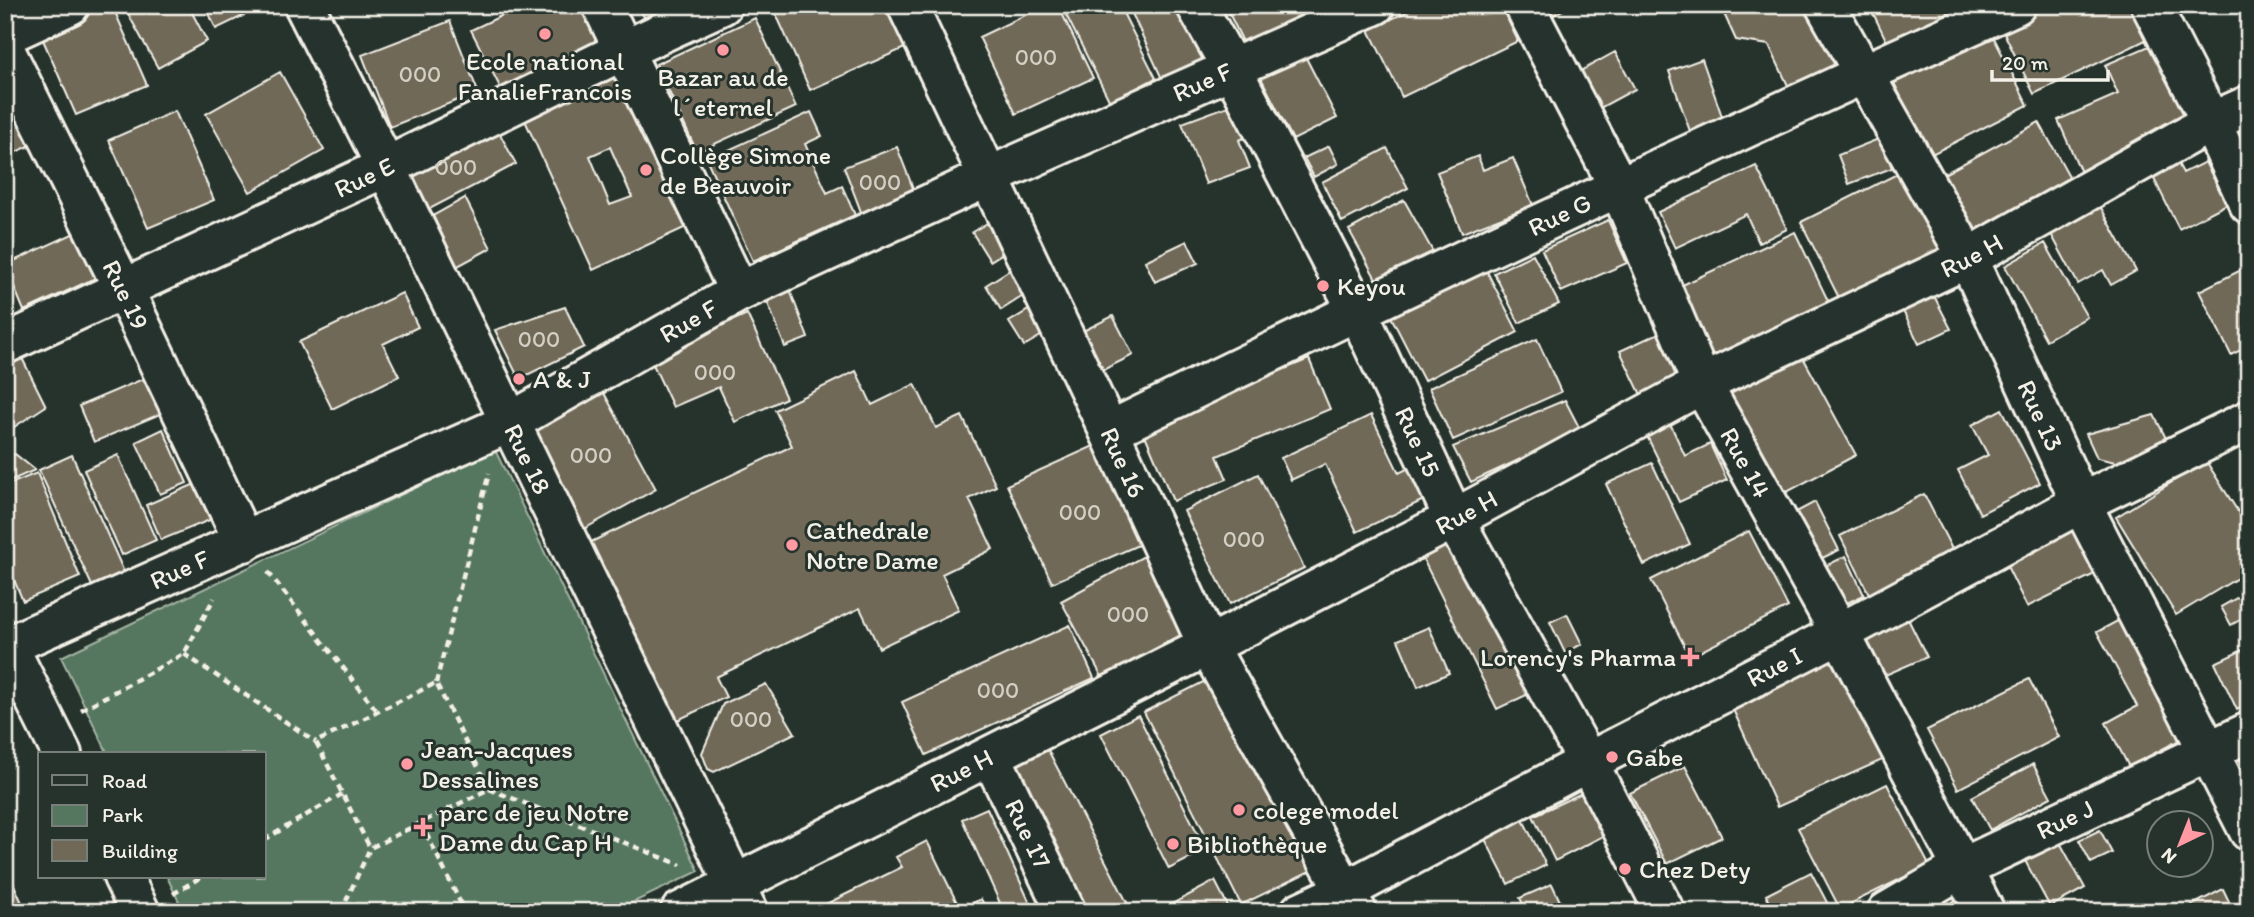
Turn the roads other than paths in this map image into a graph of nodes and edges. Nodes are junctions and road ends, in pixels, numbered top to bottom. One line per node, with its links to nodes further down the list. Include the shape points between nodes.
1 (70, 5): 12 (street)
2 (304, 5): 19 (street, Rue 18)
3 (602, 5): 14 (street)
4 (722, 5): 14 (street, Rue E)
5 (907, 5): 20 (street, Rue 16)
6 (1196, 5): 15 (street, Rue 15)
7 (1375, 5): 15 (street, Rue F)
8 (1524, 5): 21 (street, Rue 14)
9 (1825, 5): 16 (street, Rue 13)
10 (2016, 5): 16 (street, Rue G)
11 (2151, 5): 18 (street)
12 (5, 35)
13 (5, 50): 24 (street, Rue 19)
14 (624, 50): 19 (street, Rue E); 25 (street)
15 (1232, 69): 20 (street, Rue F); 26 (street, Rue 15)
16 (1863, 74): 21 (street, Rue G); 23 (street, Rue 13)
17 (2249, 105): 18 (street, Rue H)
18 (2211, 122): 22 (street); 23 (street, Rue H)
19 (386, 167): 24 (street, Rue E); 30 (street, Rue 18)
20 (988, 177): 25 (street, Rue F); 31 (street, Rue 16)
21 (1619, 187): 26 (street, Rue G); 28 (street, Rue 14)
22 (2249, 204)
23 (1968, 258): 28 (street, Rue H); 32 (street, Rue 13)
24 (123, 288): 27 (street, Rue E); 34 (street, Rue 19)
25 (738, 292): 30 (street, Rue F)
26 (1357, 310): 31 (street, Rue G); 33 (street, Rue 15)
27 (5, 344)
28 (1702, 384): 33 (street, Rue H); 35 (street, Rue 14)
29 (2249, 419): 32 (street, Rue I)
30 (509, 423): 34 (street, Rue F); 46 (street, Rue 18)
31 (1109, 431): 37 (street, Rue 16)
32 (2081, 503): 35 (street, Rue I); 40 (street, Rue 13)
33 (1454, 519): 37 (street, Rue H); 42 (street, Rue 15)
34 (244, 542): 36 (street, Rue F)
35 (1840, 633): 42 (street, Rue I); 44 (street, Rue 14)
36 (6, 644): 39 (street)
37 (1208, 646): 41 (street, Rue H); 47 (street, Rue 16)
38 (2249, 732): 40 (street, Rue J)
39 (56, 741)
40 (2208, 751): 43 (street, Rue 13); 44 (street, Rue J)
41 (990, 756): 46 (street, Rue H); 50 (street, Rue 17)
42 (1588, 762): 47 (street, Rue I); 52 (street, Rue 15)
43 (2249, 831)
44 (1962, 868): 53 (street, Rue J); 54 (street, Rue 14)
45 (123, 878): 48 (street)
46 (741, 899): 49 (street, Rue H)
47 (1351, 901): 51 (street, Rue I)
48 (140, 912)
49 (680, 912)
50 (1066, 912)
51 (1300, 912)
52 (1665, 912)
53 (1886, 912)
54 (1985, 912)

